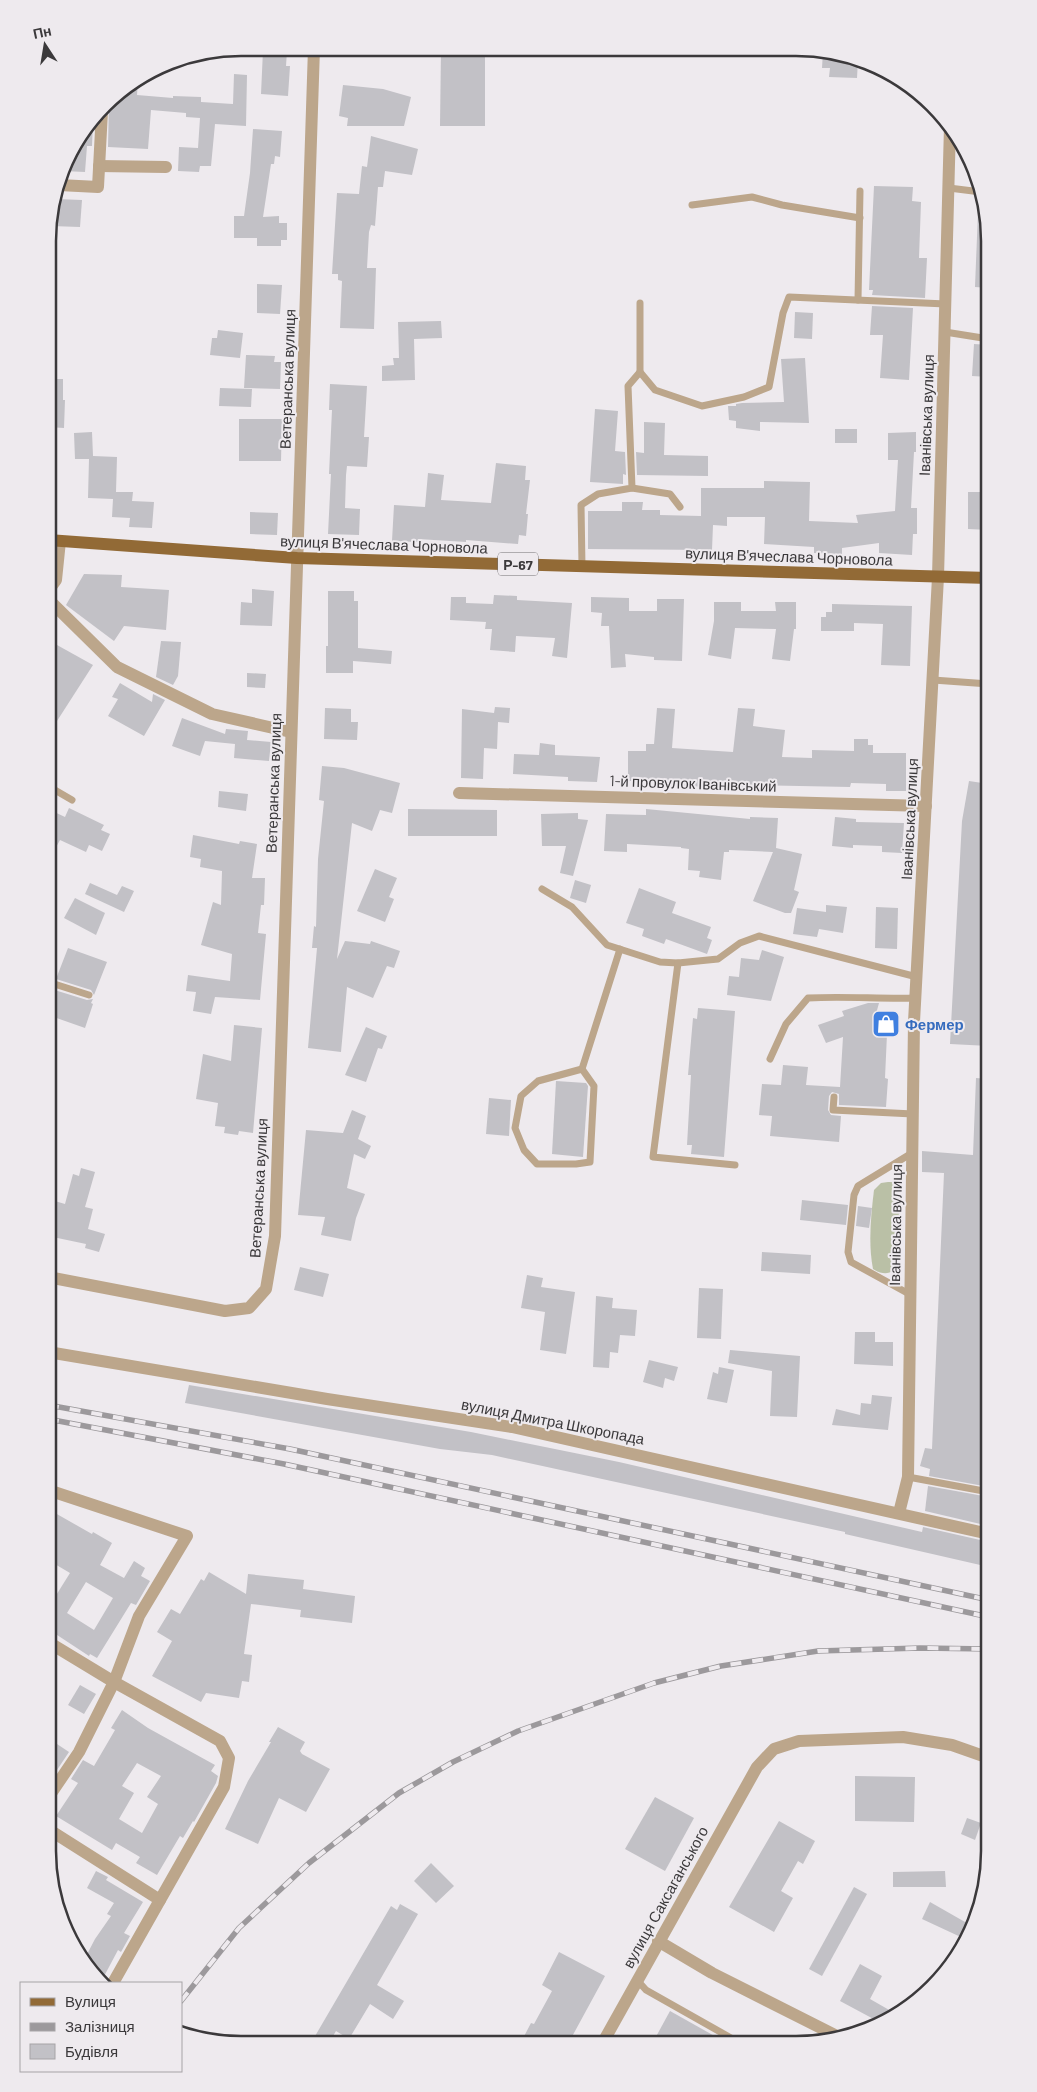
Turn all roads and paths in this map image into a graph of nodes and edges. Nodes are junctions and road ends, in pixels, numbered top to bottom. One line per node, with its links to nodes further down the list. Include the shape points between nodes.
1 (314, 56): 21 (street, Ветеранська вулиця)
2 (102, 120): 4 (street)
3 (950, 138): 7 (street, Іванівська вулиця)
4 (99, 166): 5 (street); 6 (street, via 98,187)
5 (166, 167)
6 (65, 185)
7 (948, 188): 9 (lane); 14 (street, Іванівська вулиця)
8 (860, 191): 11 (lane)
9 (973, 191)
10 (692, 205): 11 (lane, via 752,197)
11 (860, 218): 12 (lane)
12 (858, 300): 14 (lane); 17 (lane, via 789,297 782,313 769,387 744,397 702,406 655,390)
13 (640, 303): 17 (lane)
14 (946, 304): 15 (street, Іванівська вулиця)
15 (945, 332): 16 (lane); 23 (street, Іванівська вулиця)
16 (981, 338)
17 (640, 372): 18 (lane, via 628,386)
18 (632, 488): 19 (lane, via 670,494); 22 (lane, via 598,494 581,505)
19 (680, 508)
20 (56, 541): 21 (main road, вулиця В'ячеслава Чорновола / Р-67)
21 (297, 558): 22 (main road, вулиця В'ячеслава Чорновола / Р-67); 28 (street, Ветеранська вулиця)
22 (582, 566): 23 (main road, вулиця В'ячеслава Чорновола / Р-67)
23 (938, 577): 24 (main road, вулиця В'ячеслава Чорновола / Р-67); 26 (street, Іванівська вулиця)
24 (981, 578)
25 (56, 607): 28 (street, via 117,667 212,714)
26 (933, 680): 27 (lane); 32 (street, Іванівська вулиця)
27 (981, 683)
28 (292, 732): 46 (street, Ветеранська вулиця, via 275,1236 266,1289 249,1308 225,1311)
29 (56, 791): 31 (lane)
30 (459, 793): 32 (street, 1-й провулок Іванівський)
31 (72, 800)
32 (926, 806): 36 (street, Іванівська вулиця)
33 (542, 890): 34 (lane, via 572,907 607,945)
34 (620, 949): 35 (lane, via 660,962); 41 (lane)
35 (678, 963): 36 (lane, via 718,959 740,943 758,936); 45 (lane, via 654,1157)
36 (917, 977): 39 (street, Іванівська вулиця)
37 (56, 985): 38 (lane)
38 (89, 996)
39 (915, 998): 40 (lane, via 808,998 786,1024); 43 (street, Іванівська вулиця)
40 (770, 1059)
41 (582, 1069): 41 (lane, via 538,1081 521,1096 515,1128 524,1150 537,1164 590,1162 594,1086)
42 (834, 1097): 43 (lane, via 833,1110)
43 (913, 1114): 44 (street, Іванівська вулиця)
44 (912, 1153): 47 (street, Іванівська вулиця); 47 (lane, via 858,1186 854,1195 848,1252 851,1262 859,1268)
45 (735, 1165)
46 (56, 1279)
47 (910, 1295): 49 (street, Іванівська вулиця)
48 (56, 1353): 52 (street, вулиця Дмитра Шкоропада, via 512,1427)
49 (908, 1477): 50 (lane); 52 (street, Іванівська вулиця)
50 (981, 1491)
51 (56, 1493): 55 (street, via 188,1536 139,1616)
52 (899, 1513): 53 (street, вулиця Дмитра Шкоропада)
53 (981, 1532)
54 (56, 1647): 55 (street)
55 (114, 1682): 57 (street, via 79,1752); 59 (street, via 220,1740 229,1758 224,1787)
56 (981, 1755): 60 (street, вулиця Саксаганського, via 952,1745 903,1737 799,1741 774,1749 757,1767)
57 (56, 1786)
58 (56, 1834): 59 (street)
59 (160, 1900): 62 (street)
60 (658, 1941): 61 (street, вулиця Саксаганського); 63 (street, via 712,1973)
61 (637, 1980): 64 (street, вулиця Саксаганського); 65 (lane, via 646,1990)
62 (114, 1982)
63 (830, 2032)
64 (606, 2036)
65 (727, 2036)

